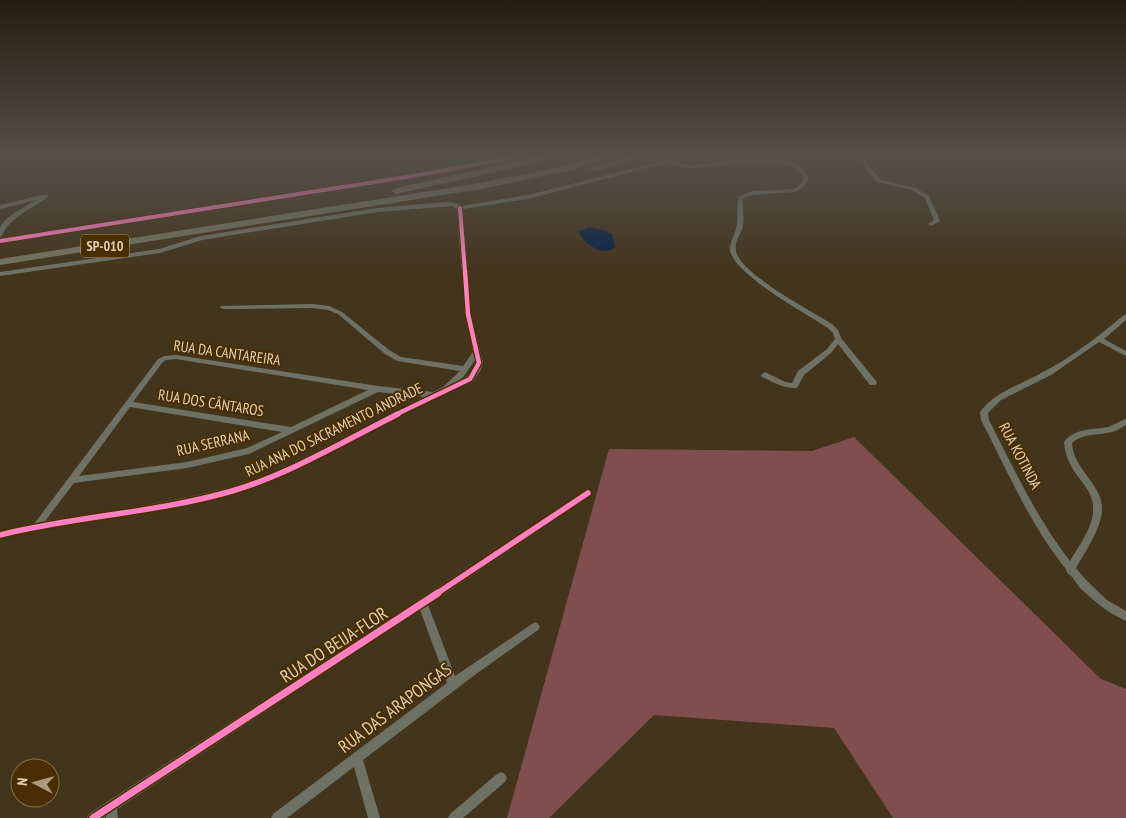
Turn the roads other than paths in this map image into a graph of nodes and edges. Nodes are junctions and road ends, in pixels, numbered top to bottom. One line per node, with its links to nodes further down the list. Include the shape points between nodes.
1 (293, 195): 13 (street)
2 (370, 195): 14 (highway, SP-010)
3 (424, 195): 10 (highway, SP-010)
4 (452, 195): 10 (highway)
5 (535, 195): 9 (street)
6 (746, 195): 19 (street, via 741,197 740,224 733,250 741,265 754,277 830,326)
7 (923, 195): 11 (street, via 937,221)
8 (0, 207): 12 (street, via 46,196 6,223 0,230)
9 (460, 208): 16 (street, via 447,204 377,210 210,237 160,251); 21 (street, via 468,314)
10 (320, 212): 15 (highway, SP-010)
11 (931, 224)
12 (0, 236)
13 (0, 241)
14 (0, 254)
15 (0, 262)
16 (0, 274)
17 (224, 307): 23 (street, RUA ANA DO SACRAMENTO ANDRADE, via 329,308 399,359)
18 (1126, 317): 20 (street, RUA KOTINDA)
19 (838, 339): 24 (street, via 829,351 801,373 794,386); 25 (street)
20 (1099, 339): 22 (street); 35 (street, RUA KOTINDA, via 1048,373 998,398 984,412 985,420 1036,514)
21 (477, 352): 23 (street, RUA ANA DO SACRAMENTO ANDRADE); 27 (street, RUA ANA DO SACRAMENTO ANDRADE, via 479,363 470,379)
22 (1126, 354)
23 (465, 370): 27 (street, RUA ANA DO SACRAMENTO ANDRADE)
24 (765, 375)
25 (873, 383)
26 (378, 389): 27 (street, RUA DA CANTAREIRA); 28 (street, RUA DA CANTAREIRA, via 170,357 160,361); 30 (street, RUA SERRANA)
27 (440, 393): 33 (street, RUA ANA DO SACRAMENTO ANDRADE, via 281,473 246,487 160,507)
28 (128, 404): 30 (street, RUA DOS CÂNTAROS); 31 (street, RUA DA CANTAREIRA)
29 (1126, 422): 35 (street, via 1107,430 1085,432 1068,442 1069,456 1087,483 1098,511)
30 (290, 430): 31 (street, RUA SERRANA, via 258,447 232,455 187,465)
31 (71, 480): 33 (street, RUA DA CANTAREIRA)
32 (588, 493): 36 (street, RUA DO BEIJA-FLOR)
33 (37, 526): 34 (street, RUA ANA DO SACRAMENTO ANDRADE)
34 (0, 535)
35 (1070, 570): 37 (street, RUA KOTINDA, via 1105,605)
36 (422, 603): 39 (street); 42 (street, RUA DO BEIJA-FLOR)
37 (1126, 616)
38 (535, 626): 39 (street, RUA DAS ARAPONGAS)
39 (453, 685): 40 (street, RUA DAS ARAPONGAS)
40 (357, 759): 44 (street, RUA DAS ARAPONGAS); 45 (street)
41 (501, 778): 46 (street)
42 (111, 812): 43 (street, RUA DO BEIJA-FLOR)
43 (93, 818)
44 (277, 818)
45 (374, 818)
46 (454, 818)

